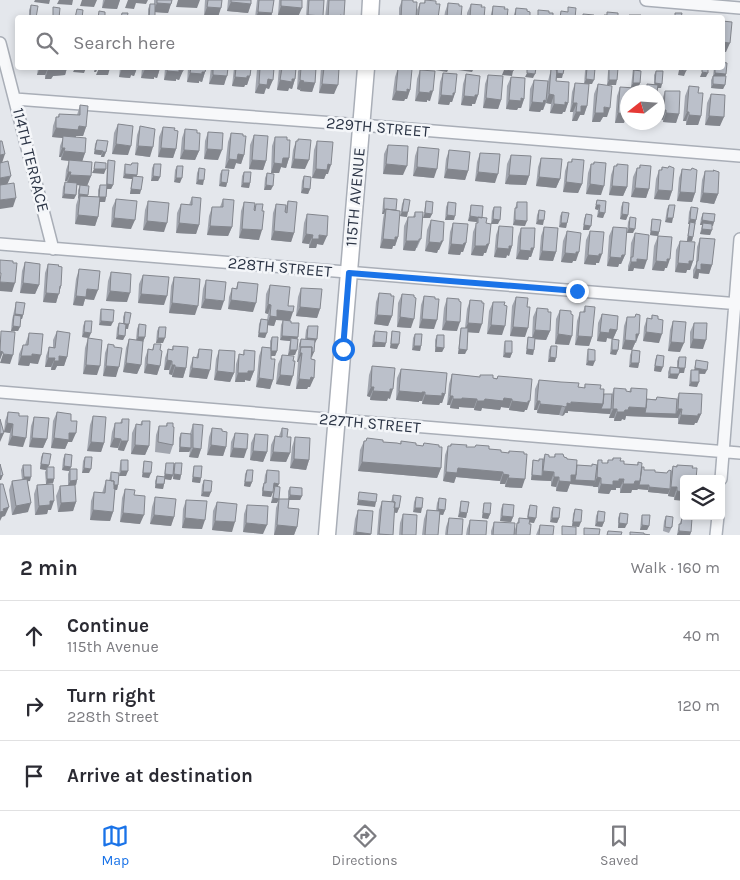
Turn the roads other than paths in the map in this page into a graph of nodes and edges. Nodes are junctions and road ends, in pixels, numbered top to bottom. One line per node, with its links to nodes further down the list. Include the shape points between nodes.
1 (371, 0): 4 (main road)
2 (646, 0): 3 (street)
3 (740, 8)
4 (370, 15)
5 (0, 43): 7 (street, 114TH TERRACE)
6 (366, 70): 8 (main road, 115TH AVENUE)
7 (15, 99): 8 (street, 229TH STREET); 12 (street, 114TH TERRACE)
8 (361, 125): 9 (street, 229TH STREET); 13 (main road, 115TH AVENUE)
9 (740, 156)
10 (740, 239): 14 (street)
11 (0, 244): 12 (street, 228TH STREET)
12 (53, 249): 13 (street, 228TH STREET)
13 (349, 273): 14 (street, 228TH STREET); 16 (main road, 115TH AVENUE)
14 (737, 304): 17 (street)
15 (0, 392): 16 (street, 227TH STREET)
16 (337, 420): 17 (street, 227TH STREET); 21 (main road, 115TH AVENUE)
17 (724, 452): 18 (street, 227TH STREET); 19 (street)
18 (740, 453)
19 (721, 475)
20 (718, 520): 22 (street)
21 (327, 535)
22 (716, 535)

